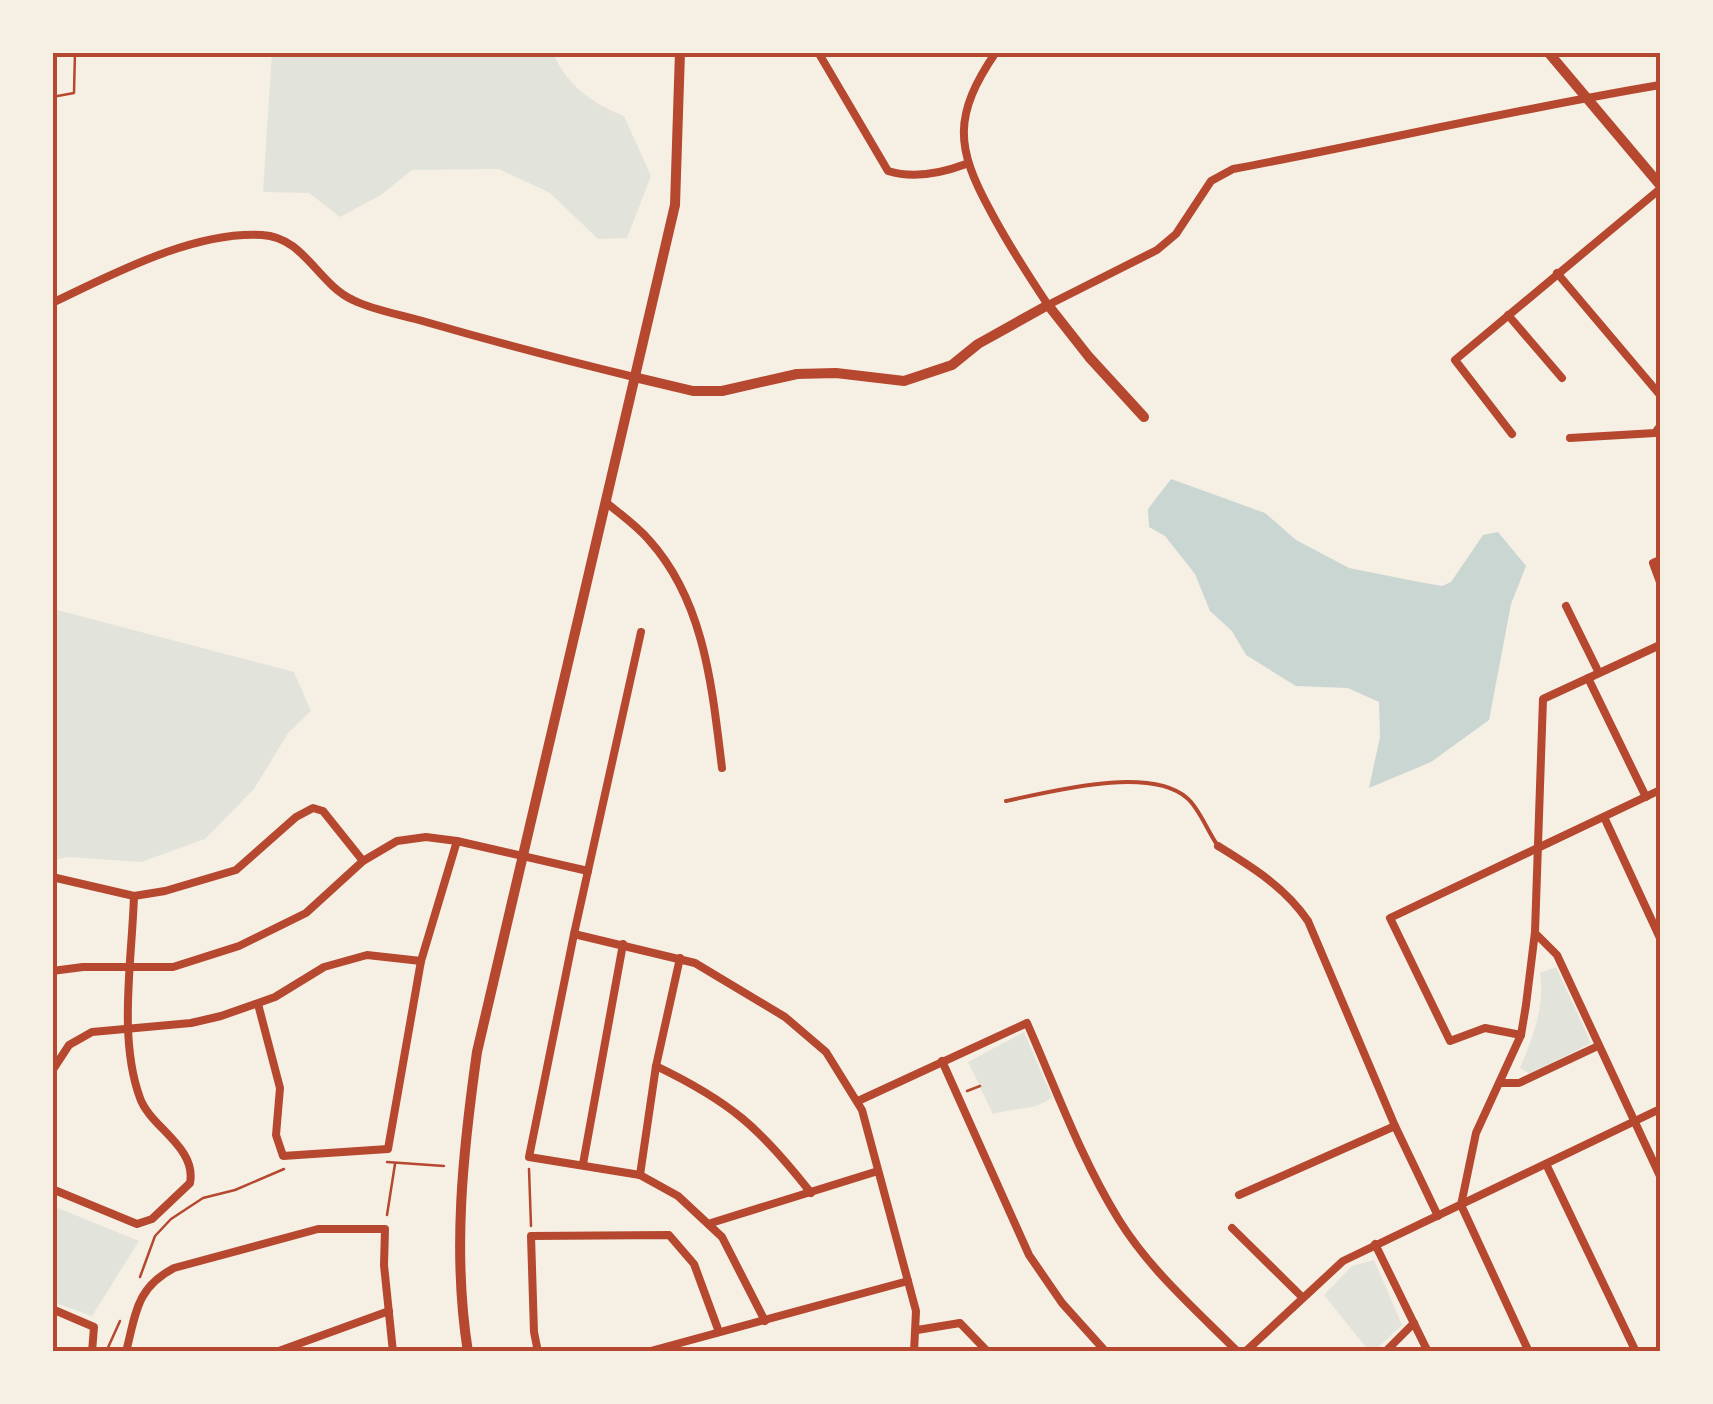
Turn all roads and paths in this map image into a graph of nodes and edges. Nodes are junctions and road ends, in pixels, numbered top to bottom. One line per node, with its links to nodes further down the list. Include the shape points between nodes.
1 (74, 52): 8 (path, via 74,93)
2 (680, 52): 15 (street, via 675,205)
3 (818, 52): 9 (street, via 888,171 943,172)
4 (996, 52): 9 (street, via 966,111)
5 (1548, 52): 7 (street)
6 (1660, 84): 7 (street)
7 (1587, 97): 10 (street); 13 (street, via 1234,169 1211,181 1176,234 1157,250)
8 (52, 98)
9 (966, 164): 13 (street)
10 (1660, 187): 11 (street)
11 (1558, 274): 14 (street); 17 (street)
12 (52, 303): 15 (street, via 193,245 266,235 283,239 352,300)
13 (1048, 306): 15 (street, via 952,365 904,381 836,372 693,391); 18 (street)
14 (1508, 315): 16 (street); 20 (street, via 1454,360)
15 (634, 377): 22 (street)
16 (1562, 378)
17 (1660, 395)
18 (1144, 417)
19 (1660, 426): 21 (street, via 1655,433)
20 (1512, 434)
21 (1570, 438)
22 (607, 503): 30 (street, via 649,540 686,598 710,666); 38 (street)
23 (1660, 560): 24 (street, via 1653,563)
24 (1660, 582)
25 (1566, 606): 28 (street)
26 (641, 632): 40 (street)
27 (1660, 644): 28 (street)
28 (1599, 673): 29 (street)
29 (1588, 678): 32 (street); 37 (street, via 1544,700)
30 (722, 768)
31 (1660, 790): 32 (street)
32 (1646, 797): 34 (street)
33 (1006, 801): 36 (lane, via 1112,782 1150,785 1190,800)
34 (1604, 818): 37 (street); 45 (street)
35 (457, 841): 38 (street); 39 (street, via 397,841); 48 (street)
36 (1218, 846): 62 (street, via 1281,889 1308,921)
37 (1536, 850): 43 (street); 53 (street, via 1390,918 1450,1041 1485,1028)
38 (520, 856): 40 (street); 98 (street, via 477,1052 461,1167)
39 (364, 860): 42 (street, via 313,808 236,870); 49 (street, via 306,913 239,946 173,966)
40 (588, 871): 44 (street)
41 (52, 877): 42 (street)
42 (134, 896): 49 (street)
43 (1535, 932): 53 (street); 54 (street, via 1556,955)
44 (574, 934): 46 (street); 63 (street)
45 (1660, 938)
46 (623, 944): 47 (street); 66 (street)
47 (680, 958): 56 (street); 59 (street, via 804,1031)
48 (421, 961): 51 (street, via 366,955 324,967); 51 (street, via 388,1149 282,1156 276,1135 280,1088)
49 (132, 967): 50 (street); 52 (street)
50 (52, 971)
51 (258, 1004): 52 (street, via 191,1023)
52 (128, 1028): 57 (street, via 76,1038); 73 (street, via 140,1101 185,1157 190,1182 152,1219 137,1224)
53 (1520, 1035): 58 (street)
54 (1598, 1046): 58 (street, via 1519,1083); 61 (street)
55 (942, 1061): 59 (street); 103 (street, via 1029,1255); 104 (street, via 1026,1024 1120,1221 1157,1271)
56 (656, 1066): 71 (street); 74 (street, via 743,1116)
57 (52, 1070)
58 (1500, 1083): 76 (street, via 1476,1133)
59 (858, 1101): 70 (street)
60 (1660, 1109): 61 (street)
61 (1633, 1122): 67 (street); 72 (street)
62 (1394, 1126): 75 (street); 77 (street)
63 (529, 1157): 66 (street); 81 (path)
64 (395, 1162): 65 (path); 68 (path); 80 (path)
65 (378, 1163)
66 (583, 1164): 71 (street)
67 (1546, 1164): 76 (street); 108 (street)
68 (444, 1166)
69 (298, 1168): 83 (path, via 204,1198 171,1219 155,1236)
70 (878, 1171): 74 (street); 84 (street)
71 (640, 1174): 78 (street)
72 (1660, 1176)
73 (52, 1189)
74 (811, 1193): 78 (street)
75 (1239, 1195)
76 (1461, 1205): 77 (street); 107 (street)
77 (1438, 1216): 82 (street)
78 (711, 1224): 89 (street)
79 (1232, 1228): 85 (street)
80 (385, 1229): 87 (street); 95 (street, via 318,1228 174,1268 153,1279 142,1296)
81 (531, 1236): 92 (street, via 669,1236 694,1264); 99 (street)
82 (1375, 1244): 85 (street, via 1343,1261); 90 (street)
83 (139, 1279)
84 (908, 1280): 89 (street); 91 (street)
85 (1302, 1298): 104 (street)
86 (52, 1310): 93 (street, via 94,1327)
87 (388, 1311): 96 (street); 97 (street)
88 (123, 1313): 94 (path)
89 (764, 1320): 92 (street)
90 (1414, 1323): 105 (street); 106 (street)
91 (918, 1330): 101 (street); 102 (street, via 960,1323)
92 (719, 1332): 100 (street)
93 (92, 1352)
94 (106, 1352)
95 (126, 1352)
96 (276, 1352)
97 (393, 1352)
98 (468, 1352)
99 (538, 1352)
100 (646, 1352)
101 (914, 1352)
102 (988, 1352)
103 (1106, 1352)
104 (1242, 1352)
105 (1385, 1352)
106 (1428, 1352)
107 (1530, 1352)
108 (1636, 1352)

